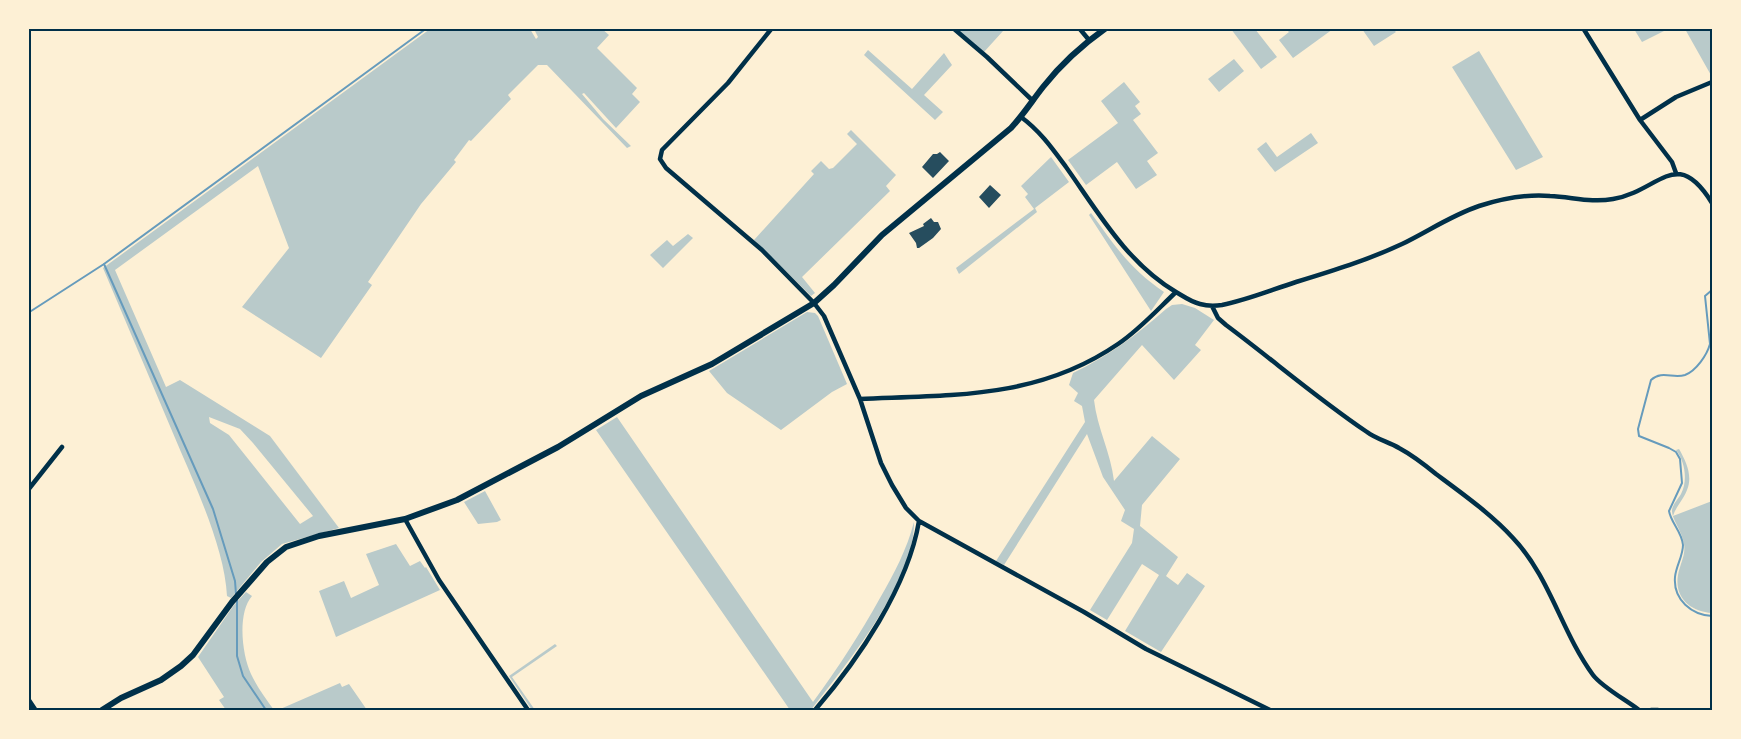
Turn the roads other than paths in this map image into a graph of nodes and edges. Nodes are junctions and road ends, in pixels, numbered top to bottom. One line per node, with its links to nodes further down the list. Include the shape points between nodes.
1 (772, 28): 14 (street, via 728,83 662,150 660,159 762,250)
2 (953, 28): 8 (street)
3 (1080, 28): 6 (street)
4 (1106, 28): 6 (street)
5 (1582, 28): 10 (street)
6 (1089, 40): 8 (street)
7 (1713, 82): 10 (street, via 1676,97)
8 (1033, 101): 9 (street)
9 (1022, 117): 13 (street, via 1043,135 1125,250); 14 (street, via 882,235)
10 (1640, 120): 11 (street)
11 (1676, 173): 12 (street, via 1692,179); 15 (street, via 1609,200 1535,196 1481,205 1374,257)
12 (1713, 203)
13 (1176, 292): 15 (street, via 1198,304); 16 (street, via 1119,343 1083,364 1031,384 977,394)
14 (814, 303): 16 (street, via 824,316); 19 (street, via 712,364 641,396 487,486)
15 (1212, 306): 27 (street, via 1226,325 1326,403 1370,435 1423,464 1513,537 1541,575 1569,636 1594,676)
16 (860, 399): 20 (street, via 881,463 906,508)
17 (62, 447): 18 (street)
18 (28, 490)
19 (405, 519): 23 (street, via 319,536 286,547 267,562 181,666); 24 (street, via 439,580)
20 (919, 521): 25 (street, via 915,543 896,591); 26 (street, via 1146,649)
21 (28, 701): 22 (main road)
22 (34, 711)
23 (102, 711)
24 (528, 711)
25 (815, 711)
26 (1270, 711)
27 (1639, 711)
28 (1651, 711): 29 (street)
29 (1658, 711)

